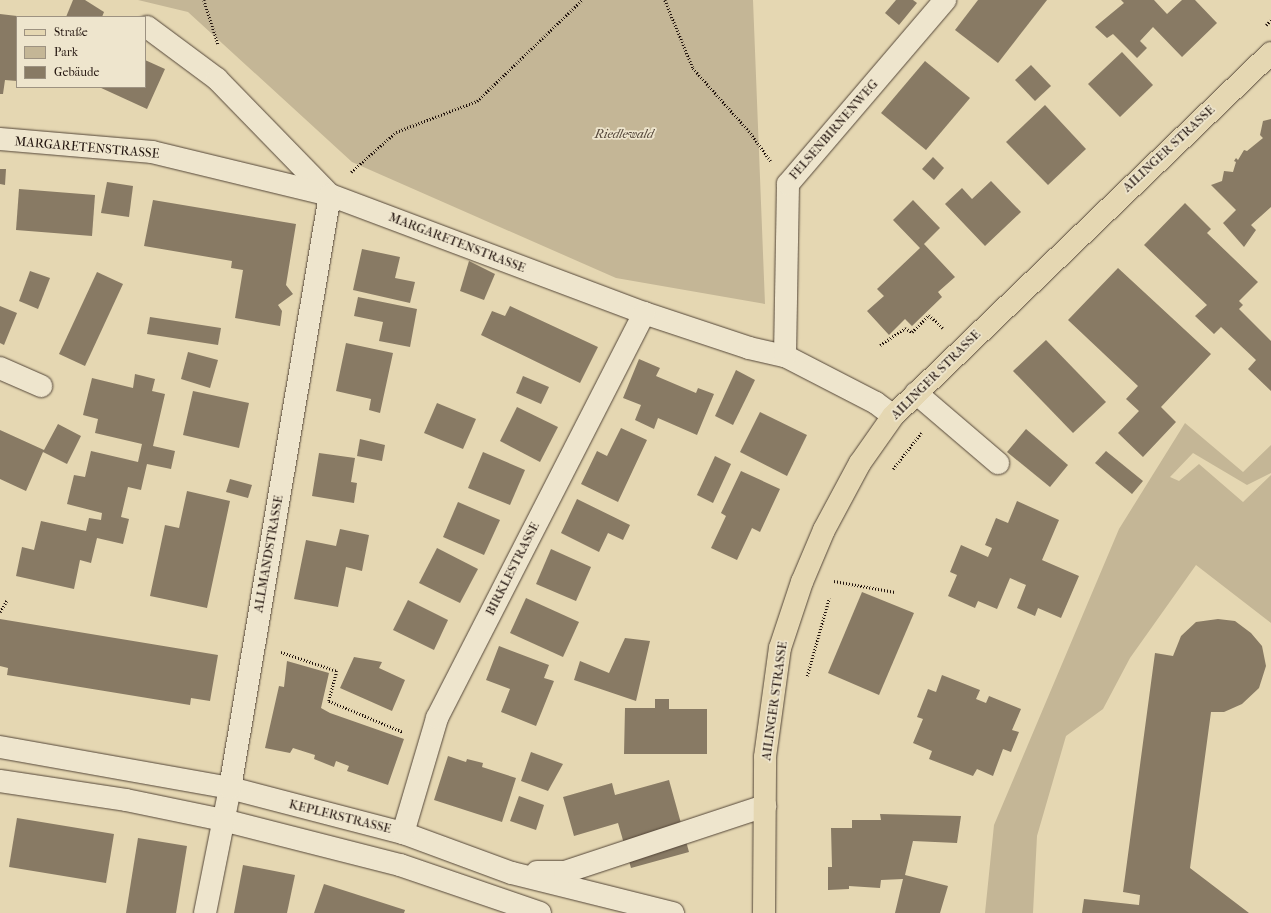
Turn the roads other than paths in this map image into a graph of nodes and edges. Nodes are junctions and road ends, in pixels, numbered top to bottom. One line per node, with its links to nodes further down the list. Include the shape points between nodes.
1 (945, 0): 7 (street, FELSENBIRNENWEG, via 788,184)
2 (147, 27): 5 (street, via 217,79)
3 (1271, 53): 10 (main road, AILINGER STRASSE)
4 (0, 140): 5 (street, MARGARETENSTRASSE, via 152,152)
5 (330, 195): 6 (street, MARGARETENSTRASSE); 15 (street, ALLMANDSTRASSE)
6 (644, 313): 7 (street, MARGARETENSTRASSE, via 749,348); 18 (street, BIRKLESTRASSE, via 437,718)
7 (785, 356): 11 (street, MARGARETENSTRASSE, via 876,403)
8 (0, 368): 9 (street)
9 (41, 386)
10 (916, 393): 11 (main road, AILINGER STRASSE); 12 (street)
11 (893, 416): 16 (main road, AILINGER STRASSE, via 860,463 824,530 792,611 780,648 766,757)
12 (998, 463)
13 (0, 747): 15 (street, KEPLERSTRASSE)
14 (0, 781): 17 (street, via 126,800)
15 (230, 788): 17 (street, ALLMANDSTRASSE); 18 (street, KEPLERSTRASSE)
16 (765, 806): 19 (street, via 565,872); 23 (main road, AILINGER STRASSE)
17 (223, 820): 20 (street, ALLMANDSTRASSE); 21 (street, via 400,865)
18 (403, 832): 19 (street, KEPLERSTRASSE)
19 (512, 873): 22 (street, KEPLERSTRASSE)
20 (205, 913)
21 (540, 913)
22 (673, 913)
23 (764, 913)

